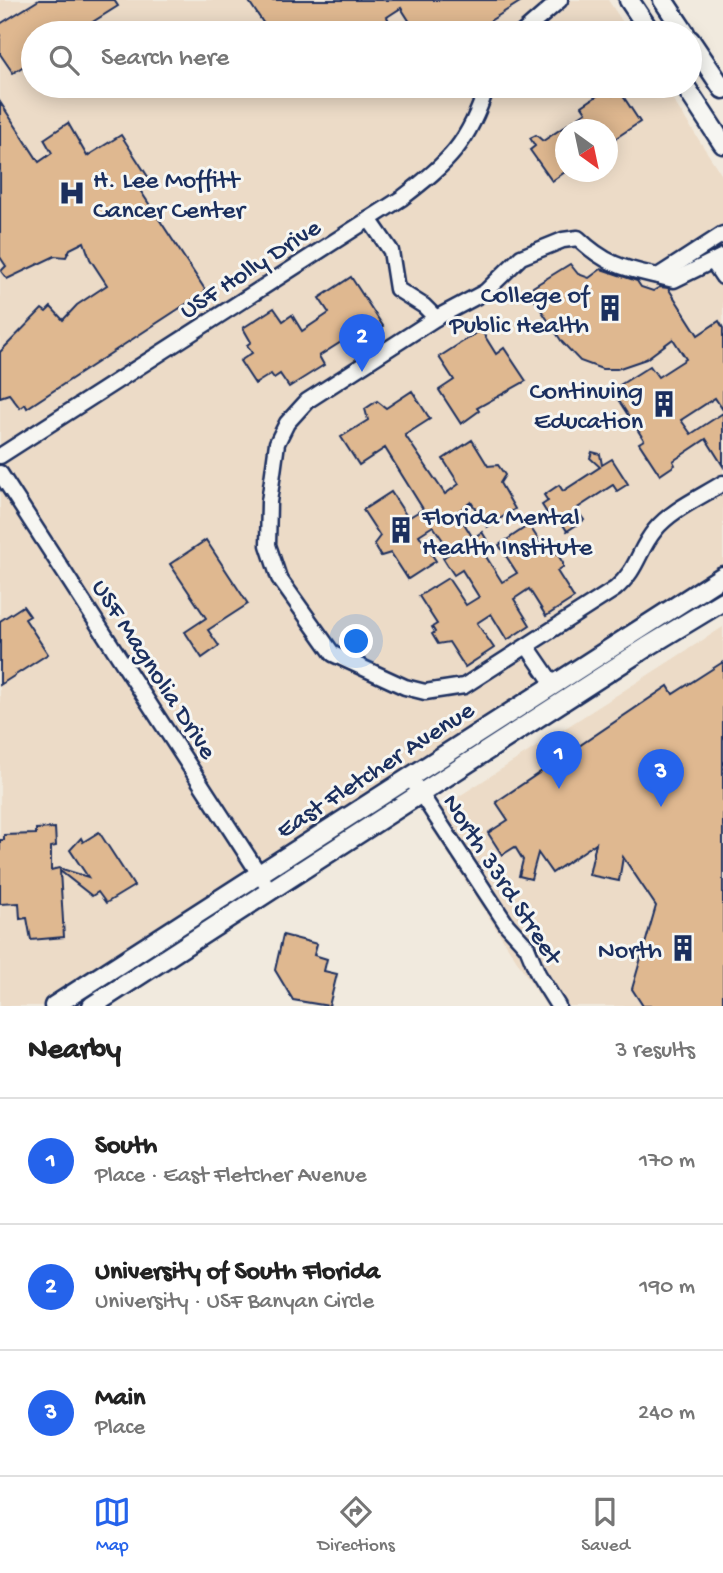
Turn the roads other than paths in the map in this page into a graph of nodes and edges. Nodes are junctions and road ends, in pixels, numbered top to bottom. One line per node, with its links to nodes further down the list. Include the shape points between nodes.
1 (560, 0): 4 (street)
2 (629, 0): 5 (main road)
3 (663, 0): 6 (main road)
4 (536, 21)
5 (643, 21)
6 (677, 21)
7 (702, 58): 8 (main road)
8 (723, 89)
9 (482, 98): 12 (street, USF Holly Drive, via 463,142 445,165)
10 (693, 98): 11 (main road)
11 (723, 144)
12 (369, 219): 17 (street, via 391,251 397,289); 18 (street, USF Holly Drive)
13 (723, 234): 15 (street)
14 (718, 259): 15 (street, via 674,280); 16 (street)
15 (658, 276): 17 (street, via 613,265 595,256 578,238 563,240 521,257 485,292)
16 (723, 277)
17 (436, 318): 23 (street, via 307,401 287,422 277,443 269,502 268,545 273,564 333,653 405,687 425,692 464,686)
18 (0, 456)
19 (0, 473): 27 (street, USF Magnolia Drive)
20 (723, 483): 23 (street, via 657,527 623,582)
21 (723, 576): 24 (main road, East Fletcher Avenue)
22 (723, 601): 26 (main road, East Fletcher Avenue)
23 (527, 646): 24 (street)
24 (553, 684): 25 (main road, East Fletcher Avenue)
25 (409, 777): 26 (street, North 33rd Street); 27 (main road, East Fletcher Avenue)
26 (420, 793): 28 (main road, East Fletcher Avenue); 31 (street, North 33rd Street, via 507,925 527,947)
27 (259, 873): 28 (street, USF Magnolia Drive); 29 (main road, East Fletcher Avenue)
28 (271, 890): 30 (main road, East Fletcher Avenue)
29 (54, 1006)
30 (92, 1006)
31 (558, 1006)

